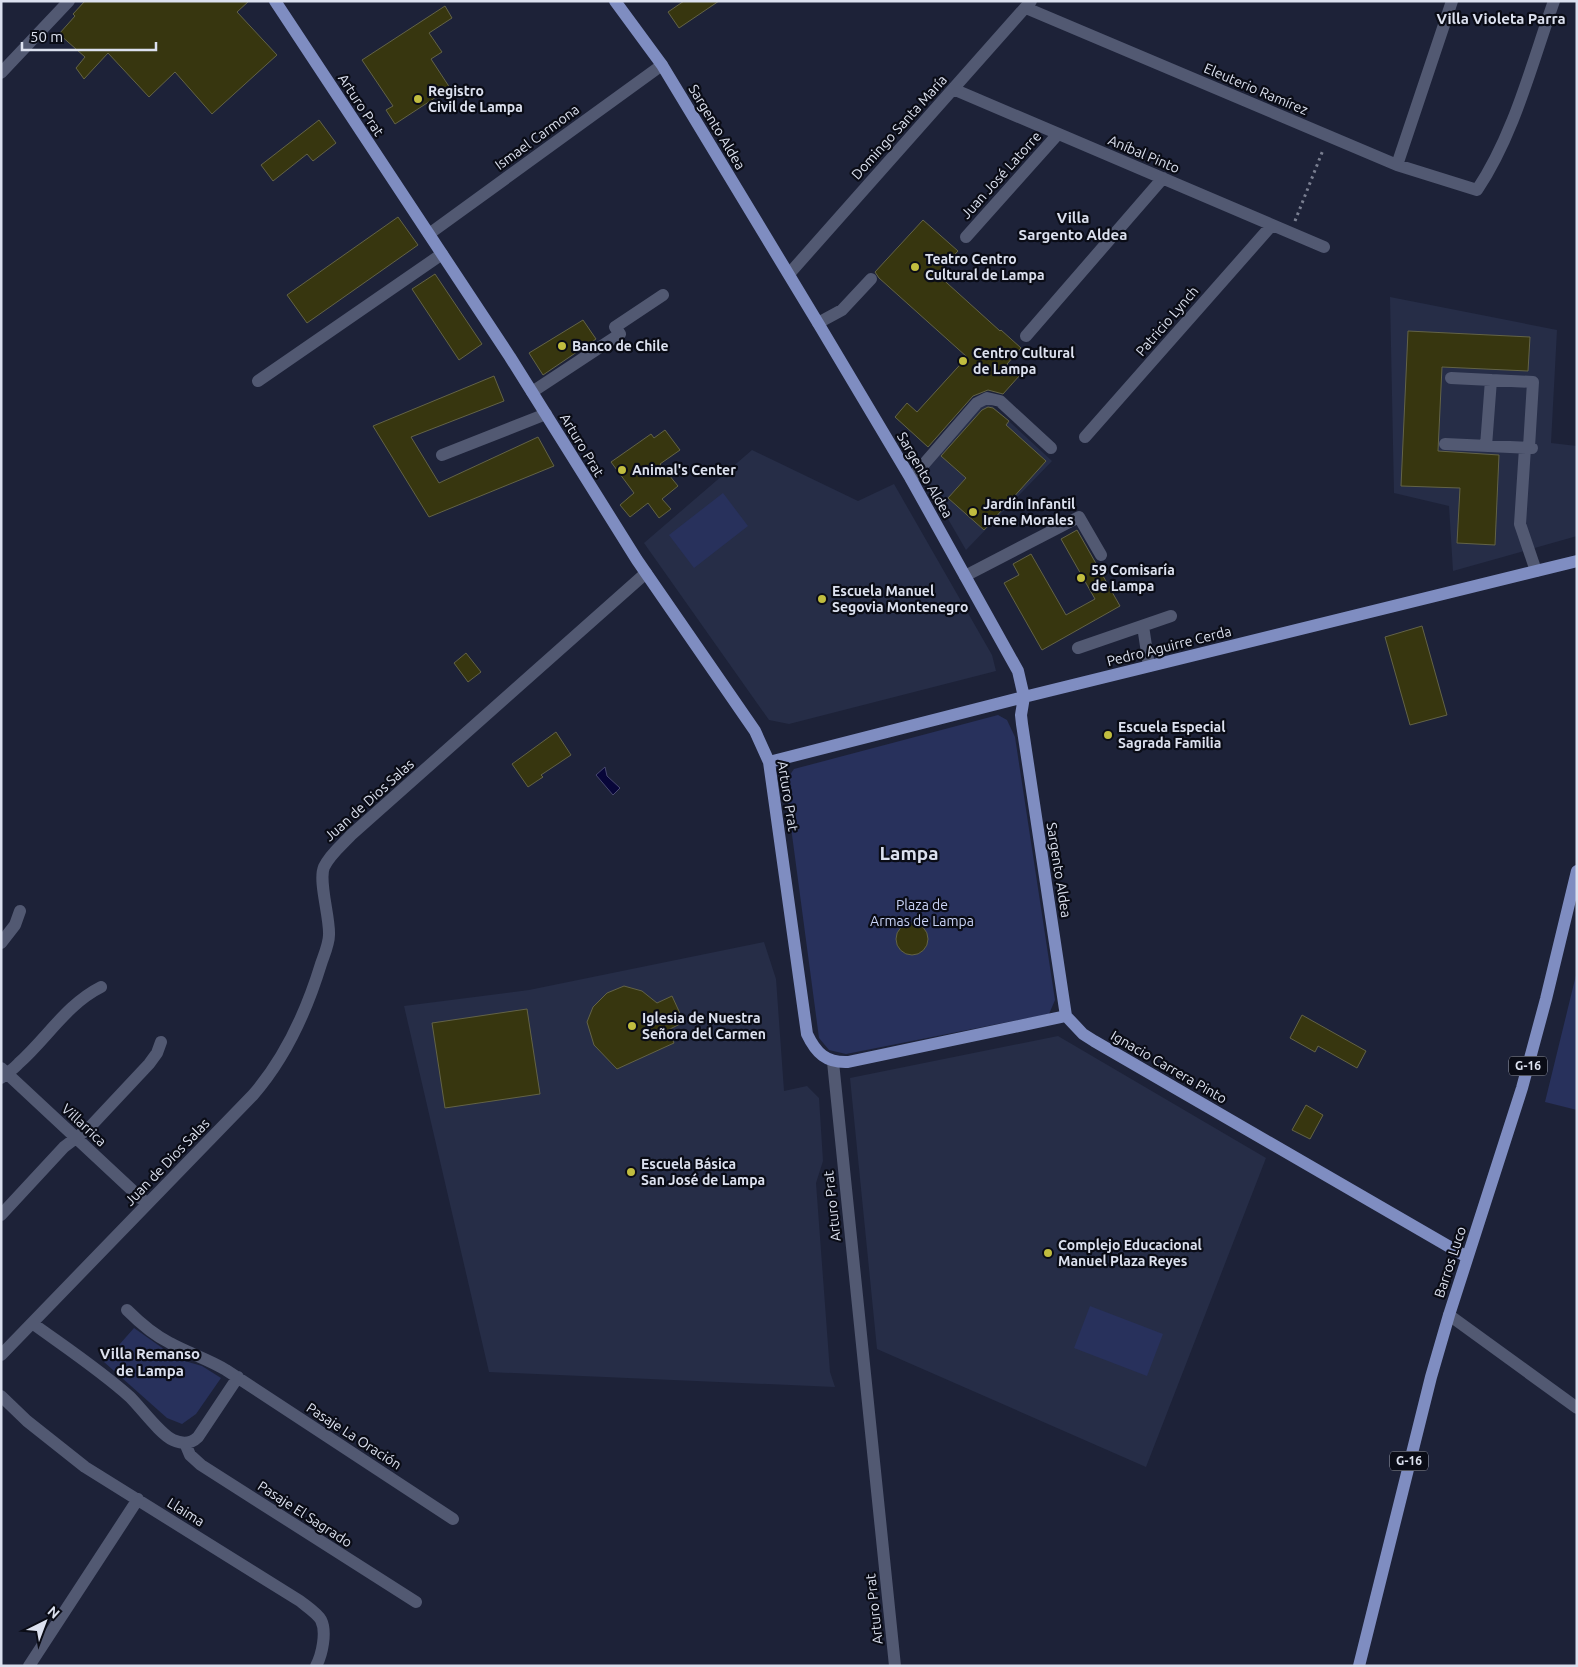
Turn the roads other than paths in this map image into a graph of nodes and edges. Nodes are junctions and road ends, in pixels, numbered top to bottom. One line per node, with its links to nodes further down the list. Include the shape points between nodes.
1 (69, 1): 8 (street)
2 (275, 1): 14 (main road, Arturo Prat)
3 (616, 1): 7 (main road, Sargento Aldea)
4 (1452, 1): 11 (street)
5 (1554, 1): 11 (street, Eleuterio Ramírez, via 1511,123 1477,190)
6 (1029, 4): 9 (street, Domingo Santa María); 11 (street, Eleuterio Ramírez)
7 (662, 65): 14 (street, Ismael Carmona); 18 (main road, Sargento Aldea)
8 (1, 73)
9 (953, 89): 10 (street, Aníbal Pinto); 18 (street, Domingo Santa María)
10 (1058, 134): 12 (street, Aníbal Pinto); 15 (street, Juan José Latorre)
11 (1397, 165)
12 (1163, 178): 13 (street, Aníbal Pinto); 22 (street)
13 (1272, 225): 16 (street, Aníbal Pinto); 28 (street, Patricio Lynch)
14 (429, 234): 17 (main road, Arturo Prat)
15 (966, 237)
16 (1324, 247)
17 (442, 254): 25 (street); 26 (main road, Arturo Prat)
18 (789, 274): 21 (main road, Sargento Aldea)
19 (871, 279): 21 (street, via 842,310)
20 (663, 295): 26 (street, via 615,327 620,334)
21 (818, 323): 34 (main road, Sargento Aldea)
22 (1026, 336)
23 (1451, 378): 24 (street)
24 (1491, 380): 30 (street); 32 (street, via 1533,382)
25 (258, 381)
26 (532, 392): 27 (main road, Arturo Prat)
27 (546, 414): 33 (street); 38 (main road, Arturo Prat)
28 (1084, 437)
29 (1445, 444): 30 (street)
30 (1486, 446): 32 (street)
31 (1051, 448): 34 (street, via 1000,401 987,398 977,403)
32 (1529, 448): 37 (street, via 1520,524)
33 (442, 455)
34 (910, 479): 39 (main road, Sargento Aldea)
35 (1101, 554): 39 (street, via 1079,517)
36 (1577, 561): 37 (main road, Pedro Aguirre Cerda)
37 (1536, 571): 43 (main road, Pedro Aguirre Cerda)
38 (646, 573): 45 (main road, Arturo Prat, via 755,731); 55 (street, Juan de Dios Salas, via 358,828 332,855 323,869 329,936 312,992 288,1047 253,1096)
39 (965, 576): 44 (main road, Sargento Aldea, via 1018,672)
40 (1171, 616): 41 (street)
41 (1143, 626): 42 (street); 43 (street)
42 (1078, 648)
43 (1148, 666): 44 (main road, Pedro Aguirre Cerda)
44 (1024, 697): 45 (main road, Pedro Aguirre Cerda); 50 (main road, Sargento Aldea, via 1022,724)
45 (769, 762): 52 (main road, Arturo Prat, via 808,1034 817,1050)
46 (1577, 871): 57 (main road, Barros Luco / G-16, via 1524,1079)
47 (20, 911): 48 (street, via 15,925)
48 (1, 942)
49 (101, 986): 53 (street, via 85,995 20,1063)
50 (1066, 1016): 52 (main road, via 848,1062); 57 (main road, Ignacio Carrera Pinto, via 1094,1041)
51 (161, 1042): 54 (street, via 149,1064)
52 (833, 1062): 71 (street, Arturo Prat)
53 (3, 1073): 54 (street, Villarrica)
54 (76, 1138): 55 (street, Villarrica); 56 (street)
55 (147, 1204): 60 (street, Juan de Dios Salas)
56 (1, 1215)
57 (1467, 1257): 59 (main road, Barros Luco / G-16)
58 (127, 1310): 62 (street, Pasaje La Oración, via 168,1342)
59 (1449, 1315): 64 (street); 72 (main road, Barros Luco / G-16)
60 (32, 1322): 61 (street, Juan de Dios Salas); 65 (street, via 129,1396 167,1436)
61 (1, 1354)
62 (238, 1378): 65 (street, via 198,1437); 67 (street, Pasaje La Oración)
63 (1, 1396): 66 (street, Llaima, via 27,1421 85,1466)
64 (1577, 1408)
65 (185, 1443): 68 (street, Pasaje El Sagrado, via 190,1455 201,1465)
66 (138, 1499): 69 (street); 70 (street, Llaima, via 300,1601 321,1619 324,1633)
67 (453, 1519)
68 (416, 1602)
69 (29, 1666)
70 (316, 1666)
71 (896, 1666)
72 (1359, 1666)

